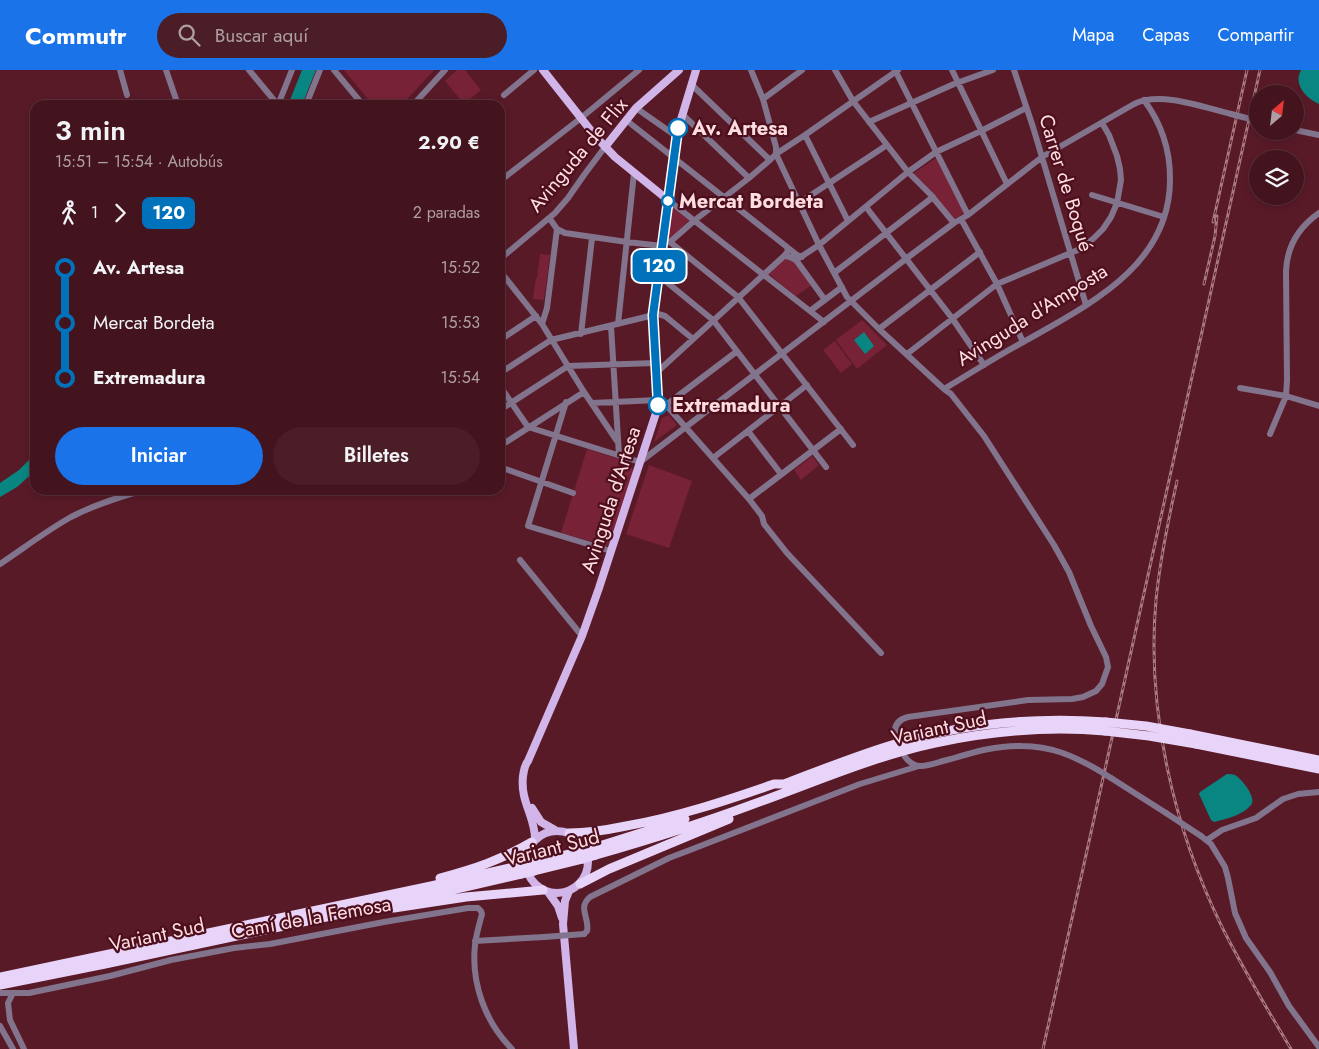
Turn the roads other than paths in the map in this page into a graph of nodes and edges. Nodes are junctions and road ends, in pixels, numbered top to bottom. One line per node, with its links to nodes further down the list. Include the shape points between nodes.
1 (120, 70): 22 (street)
2 (166, 70): 25 (street)
3 (249, 70): 26 (street)
4 (292, 70): 27 (street)
5 (320, 70): 28 (street)
6 (334, 70): 29 (street)
7 (445, 70): 30 (street)
8 (534, 70): 23 (street)
9 (543, 70): 37 (main road)
10 (639, 70): 37 (street)
11 (679, 70): 34 (main road, Avinguda de Flix)
12 (696, 70): 21 (main road, Avinguda d'Artesa)
13 (751, 70): 24 (street)
14 (802, 70): 24 (street)
15 (836, 70): 32 (street)
16 (952, 70): 20 (street)
17 (993, 70): 20 (street)
18 (1014, 70): 35 (street, Carrer de Boqué)
19 (896, 71): 32 (street); 33 (street)
20 (958, 82): 33 (street); 42 (street)
21 (692, 85): 36 (main road, Avinguda d'Artesa); 53 (street)
22 (127, 95)
23 (504, 95)
24 (763, 98): 50 (street)
25 (176, 100)
26 (274, 100)
27 (280, 100)
28 (308, 100)
29 (359, 100)
30 (417, 100)
31 (1144, 100): 38 (street, bridge, via 1172,100); 41 (street); 70 (street, Avinguda d'Amposta, via 1161,129 1169,160 1170,192)
32 (853, 101): 40 (street); 44 (street)
33 (912, 102): 40 (street); 49 (street)
34 (636, 108): 39 (main road, Avinguda de Flix); 46 (street)
35 (1026, 108): 42 (street); 51 (street, Carrer de Boqué)
36 (682, 114): 46 (main road, Avinguda d'Artesa); 57 (street)
37 (581, 118): 48 (main road); 56 (street)
38 (1249, 119)
39 (626, 120): 48 (main road, Avinguda de Flix); 52 (street)
40 (869, 122): 47 (street)
41 (1102, 123): 51 (street); 65 (street, via 1113,144 1120,169)
42 (981, 131): 49 (street); 59 (street)
43 (1304, 132): 45 (street)
44 (805, 135): 50 (street); 58 (street)
45 (1319, 135)
46 (676, 136): 52 (main road, Avinguda d'Artesa)
47 (887, 145): 54 (street); 58 (street)
48 (605, 147): 55 (main road); 69 (street, Avinguda de Flix)
49 (936, 152): 54 (street); 68 (street)
50 (776, 154): 53 (street); 64 (street)
51 (1042, 157): 59 (street); 84 (street, Carrer de Boqué)
52 (674, 158): 62 (street); 63 (main road, Avinguda d'Artesa)
53 (770, 160): 57 (street)
54 (908, 172): 61 (street); 66 (street)
55 (634, 173): 63 (main road); 78 (street)
56 (505, 176)
57 (749, 178): 62 (street)
58 (829, 183): 64 (street); 73 (street)
59 (1007, 184): 68 (street)
60 (1092, 195): 65 (street)
61 (933, 197): 74 (street); 76 (street)
62 (724, 198): 72 (street); 81 (street)
63 (668, 200): 72 (street); 79 (main road, Avinguda d'Artesa)
64 (799, 203): 80 (street)
65 (1117, 203): 70 (street); 84 (street, via 1103,229 1088,244)
66 (866, 206): 73 (street); 76 (street)
67 (1319, 213): 128 (street, via 1295,238 1287,257)
68 (968, 214): 71 (street)
69 (550, 218): 75 (street); 83 (street, Avinguda de Flix)
70 (1164, 218): 98 (street, Avinguda d'Amposta, via 1140,260)
71 (961, 219): 74 (street); 82 (street)
72 (696, 220): 79 (street); 89 (street)
73 (848, 221): 80 (street)
74 (954, 223): 86 (street)
75 (557, 229): 77 (street); 105 (street, via 548,308)
76 (887, 233): 86 (street, via 902,252); 88 (street)
77 (592, 238): 78 (street); 108 (street)
78 (627, 242): 79 (street); 106 (street)
79 (665, 243): 90 (main road, Avinguda d'Artesa); 95 (street)
80 (819, 244): 87 (street); 88 (street)
81 (787, 248): 85 (street); 87 (street)
82 (980, 252): 92 (street); 94 (street)
83 (505, 254)
84 (1070, 254): 92 (street); 98 (street, Carrer de Boqué)
85 (784, 256): 87 (street); 89 (street)
86 (910, 256): 94 (street); 97 (street)
87 (799, 258): 96 (street)
88 (834, 273): 93 (street)
89 (764, 274): 95 (street); 99 (street)
90 (658, 276): 100 (main road, Avinguda d'Artesa); 103 (street)
91 (505, 277): 101 (street)
92 (997, 284): 102 (street); 112 (street)
93 (842, 287): 96 (street); 97 (street)
94 (930, 290): 102 (street); 107 (street)
95 (738, 297): 103 (street); 114 (street)
96 (825, 300): 99 (street)
97 (852, 301): 104 (street); 107 (street)
98 (1086, 306): 112 (street, Avinguda d'Amposta)
99 (810, 311): 104 (street)
100 (653, 315): 106 (street); 110 (street, via 665,316); 116 (main road, Avinguda d'Artesa)
101 (536, 316): 105 (street); 109 (street)
102 (952, 318): 115 (street); 117 (street)
103 (713, 320): 110 (street); 113 (street)
104 (824, 322): 114 (street)
105 (542, 324): 111 (street)
106 (614, 325): 108 (street); 119 (street)
107 (879, 328): 115 (street)
108 (581, 334): 111 (street)
109 (505, 337)
110 (693, 339): 121 (street)
111 (552, 340): 118 (street); 120 (street)
112 (1023, 342): 117 (street, Avinguda d'Amposta)
113 (736, 352): 122 (street); 134 (street)
114 (783, 354): 122 (street); 123 (street)
115 (907, 354): 125 (street)
116 (655, 363): 119 (street); 121 (main road, Avinguda d'Artesa)
117 (984, 365): 125 (street, Avinguda d'Amposta)
118 (568, 366): 119 (street); 126 (street); 132 (street)
119 (613, 366): 131 (street)
120 (505, 370)
121 (656, 373): 129 (main road, Avinguda d'Artesa)
122 (755, 375): 137 (street); 139 (street)
123 (807, 385): 137 (street); 140 (street)
124 (1240, 388): 128 (street)
125 (944, 389): 166 (street, via 984,436 1054,544 1108,667 1102,684 1083,697 1028,700 908,716 896,724)
126 (584, 392): 130 (street); 133 (street)
127 (505, 393): 132 (street)
128 (1286, 396): 135 (street); 142 (street)
129 (658, 400): 131 (street); 134 (street); 147 (main road, Avinguda d'Artesa, via 658,410)
130 (566, 402): 138 (street); 143 (street)
131 (615, 402): 133 (street); 144 (street)
132 (512, 403): 136 (street); 138 (street)
133 (592, 403): 144 (street)
134 (666, 405): 139 (street)
135 (1319, 406)
136 (505, 407)
137 (780, 407): 141 (street); 149 (street)
138 (528, 427): 143 (street); 145 (street)
139 (686, 427): 148 (street); 151 (street)
140 (841, 429): 146 (street); 149 (street)
141 (748, 431): 151 (street); 155 (street)
142 (1270, 434)
143 (556, 436): 150 (street); 156 (street)
144 (617, 441): 150 (street)
145 (505, 443)
146 (853, 445)
147 (646, 446): 148 (street); 152 (main road, Avinguda d'Artesa)
148 (656, 450): 152 (street)
149 (813, 450): 153 (street); 155 (street)
150 (618, 455): 152 (street)
151 (713, 458): 159 (street)
152 (640, 462): 160 (main road, Avinguda d'Artesa)
153 (826, 467)
154 (505, 470): 156 (street)
155 (781, 474): 159 (street)
156 (542, 482): 157 (street); 160 (street, via 528,526)
157 (573, 493)
158 (129, 495): 162 (street, via 72,517)
159 (749, 500): 164 (street, via 787,553)
160 (611, 551): 163 (main road, Avinguda d'Artesa)
161 (520, 560): 163 (street)
162 (0, 564)
163 (581, 639): 170 (main road, Avinguda d'Artesa)
164 (880, 654)
165 (1105, 726): 168 (highway, Variant Sud, via 986,734 933,743); 169 (highway, bridge, via 1146,726); 172 (highway, bridge); 173 (highway, via 1066,720 951,730 895,744)
166 (896, 738)
167 (905, 757): 171 (street)
168 (876, 760): 181 (highway, Variant Sud, via 668,834); 183 (highway, via 733,817)
169 (1319, 760)
170 (528, 761): 174 (main road); 176 (main road, via 527,790)
171 (919, 766): 179 (street, bridge, via 1000,747 1024,746 1059,751 1098,770); 189 (street, bridge, via 860,784 662,861 590,897 585,901 588,931 584,934)
172 (1319, 769)
173 (784, 784): 178 (highway, via 774,784 652,822); 181 (highway, Variant Sud)
174 (522, 787): 176 (main road); 180 (main road, via 534,828)
175 (1319, 792): 179 (street, via 1288,797 1256,818)
176 (534, 814): 177 (main road)
177 (555, 830): 178 (main road); 180 (main road)
178 (569, 833): 183 (main road, via 581,841 588,858 587,872)
179 (1204, 838): 195 (street, via 1225,867 1235,912 1246,938)
180 (534, 841): 184 (main road, via 526,853 526,866 532,882); 186 (highway, via 507,856 474,868 304,910)
181 (594, 851): 182 (highway, Variant Sud, bridge)
182 (520, 870): 186 (highway, Variant Sud); 188 (highway, Variant Sud)
183 (580, 884): 185 (main road)
184 (545, 891): 185 (main road); 187 (main road, via 558,906); 188 (highway, via 437,901 267,933)
185 (569, 891): 187 (main road)
186 (299, 914): 190 (highway)
187 (564, 924): 199 (main road)
188 (259, 931): 191 (highway, Variant Sud)
189 (475, 941): 193 (street, Camí de la Femosa, via 482,914 478,908 468,908 171,960 56,988); 198 (street, Camí de la Femosa, via 475,972 480,996 496,1030)
190 (0, 977)
191 (0, 985)
192 (0, 994): 193 (street, Camí de la Femosa)
193 (13, 994): 197 (street, via 8,1003 10,1020)
194 (0, 1026): 196 (street)
195 (1319, 1047)
196 (13, 1049)
197 (24, 1049)
198 (512, 1049)
199 (574, 1049)

